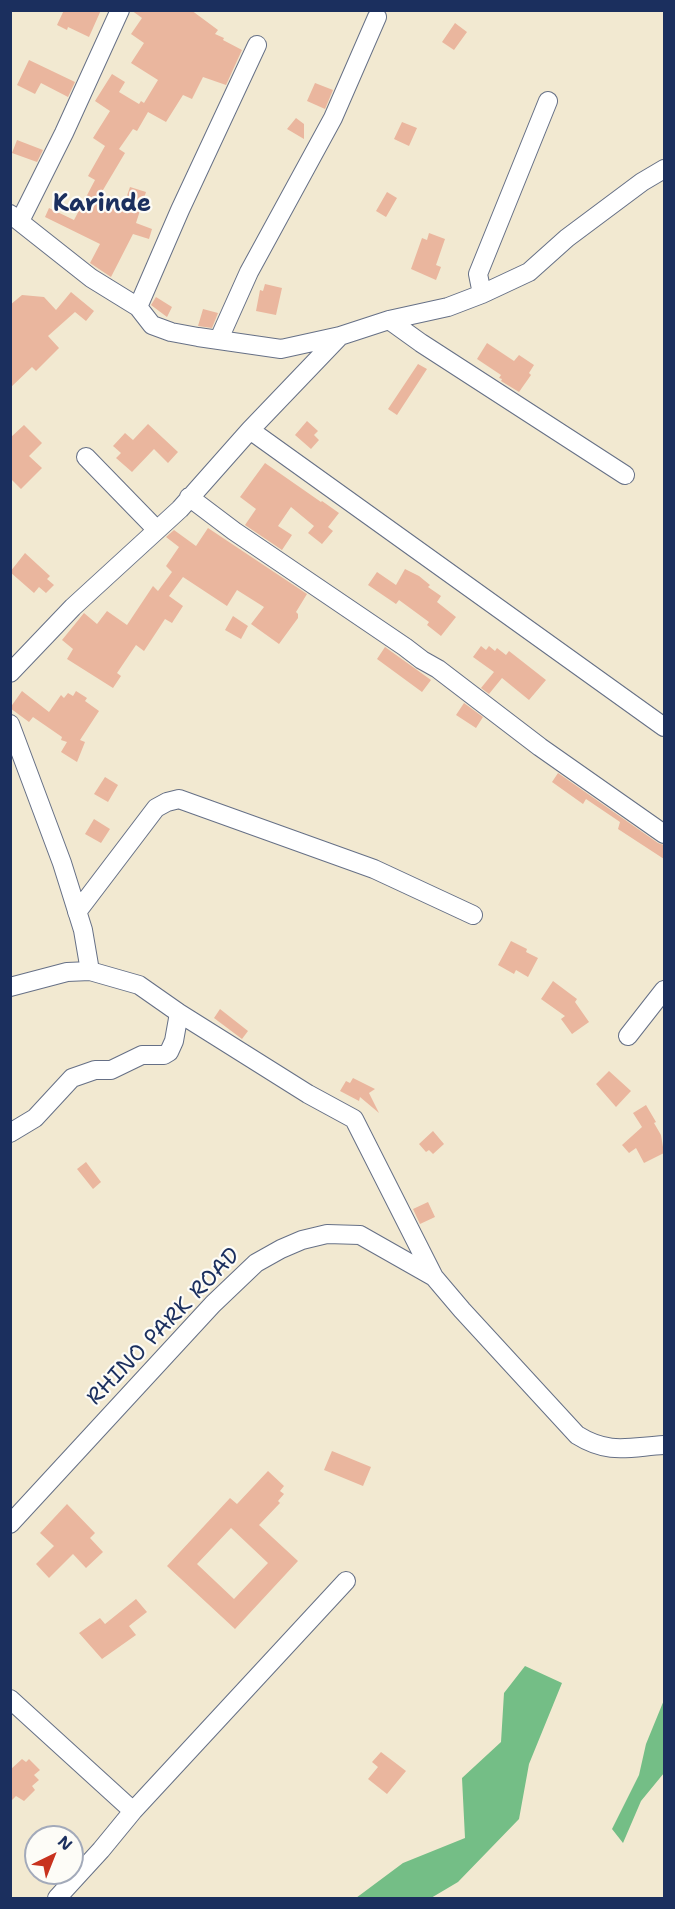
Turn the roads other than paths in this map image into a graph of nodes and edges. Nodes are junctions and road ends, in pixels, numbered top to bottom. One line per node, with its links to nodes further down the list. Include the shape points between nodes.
1 (120, 10): 6 (street, via 64,133)
2 (376, 17): 11 (street, via 333,118 249,272)
3 (257, 45): 8 (street)
4 (548, 101): 7 (street, via 478,274)
5 (664, 170): 7 (street, via 567,238 529,272)
6 (15, 218): 8 (street, via 91,278)
7 (482, 294): 9 (street, via 448,307)
8 (138, 308): 11 (street, via 152,325)
9 (389, 320): 10 (street); 14 (street)
10 (340, 336): 11 (street, via 280,348); 12 (street)
11 (219, 339)
12 (250, 430): 15 (street); 19 (street)
13 (86, 457): 16 (street)
14 (625, 475)
15 (189, 497): 16 (street); 20 (street, via 438,669)
16 (157, 530): 17 (street, via 73,607)
17 (10, 673)
18 (10, 724): 21 (street)
19 (664, 727)
20 (664, 834)
21 (77, 912): 22 (street, via 156,808 179,799 375,869); 23 (street)
22 (473, 915)
23 (90, 971): 24 (street, via 67,972); 26 (street, via 139,985)
24 (10, 987)
25 (664, 990): 27 (street)
26 (179, 1013): 28 (street, via 170,1052 142,1055 111,1070 95,1070 72,1078 35,1118); 29 (street, via 354,1119)
27 (628, 1036)
28 (10, 1133)
29 (434, 1277): 30 (street, RHINO PARK ROAD, via 577,1435 591,1444 611,1448); 31 (street, RHINO PARK ROAD, via 360,1235 327,1234 302,1240 256,1263 213,1304)
30 (664, 1445)
31 (10, 1524)
32 (346, 1581): 34 (street)
33 (10, 1699): 34 (street)
34 (133, 1811): 35 (street)
35 (57, 1899)

